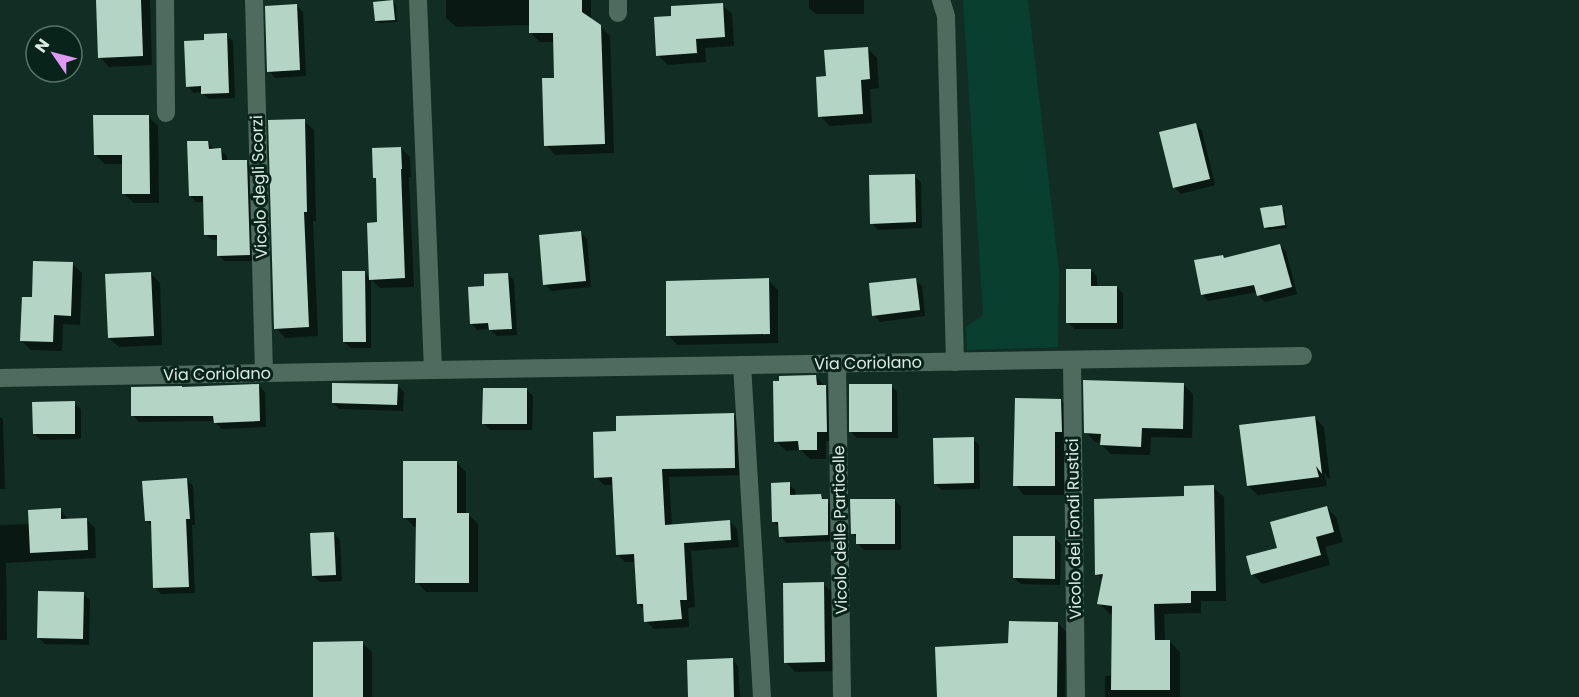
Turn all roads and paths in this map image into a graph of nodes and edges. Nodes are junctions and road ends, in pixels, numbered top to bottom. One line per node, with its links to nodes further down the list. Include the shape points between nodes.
1 (165, 0): 5 (street)
2 (254, 0): 12 (street, Vicolo degli Scorzi)
3 (418, 0): 11 (street)
4 (941, 0): 8 (street, via 946,16)
5 (166, 113)
6 (1303, 356): 7 (street, Via Coriolano)
7 (1072, 360): 8 (street, Via Coriolano); 16 (street, Vicolo dei Fondi Rustici)
8 (955, 362): 9 (street, Via Coriolano)
9 (837, 364): 10 (street, Via Coriolano); 15 (street, Vicolo delle Particelle)
10 (742, 365): 11 (street, Via Coriolano); 14 (street)
11 (433, 370): 12 (street, Via Coriolano)
12 (264, 373): 13 (street, Via Coriolano)
13 (0, 378)
14 (762, 697)
15 (842, 697)
16 (1076, 697)

